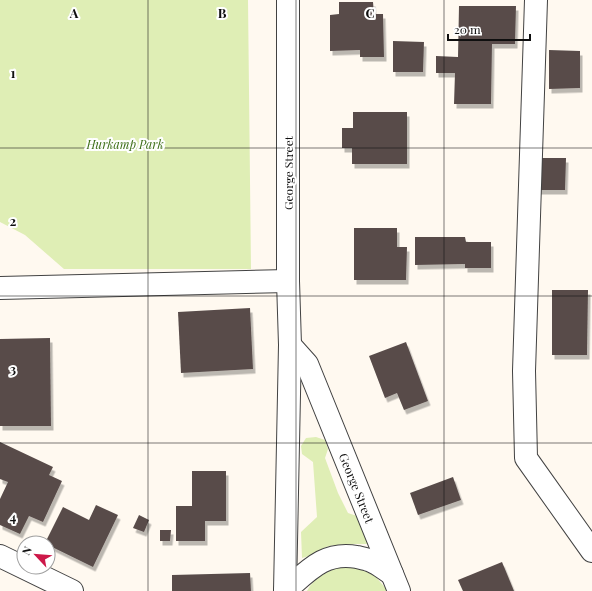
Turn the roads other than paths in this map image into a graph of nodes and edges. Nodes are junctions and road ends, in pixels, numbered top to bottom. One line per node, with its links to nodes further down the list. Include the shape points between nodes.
1 (288, 0): 3 (street, George Street)
2 (536, 0): 6 (street, via 524,371 526,458)
3 (288, 281): 4 (street); 5 (street, George Street)
4 (0, 288)
5 (290, 345): 8 (street, George Street, via 307,364); 10 (street, George Street)
6 (592, 551)
7 (0, 556): 9 (street)
8 (396, 583): 10 (street, via 371,561 352,556 338,556 326,559 315,566)
9 (72, 591)
10 (285, 591)

